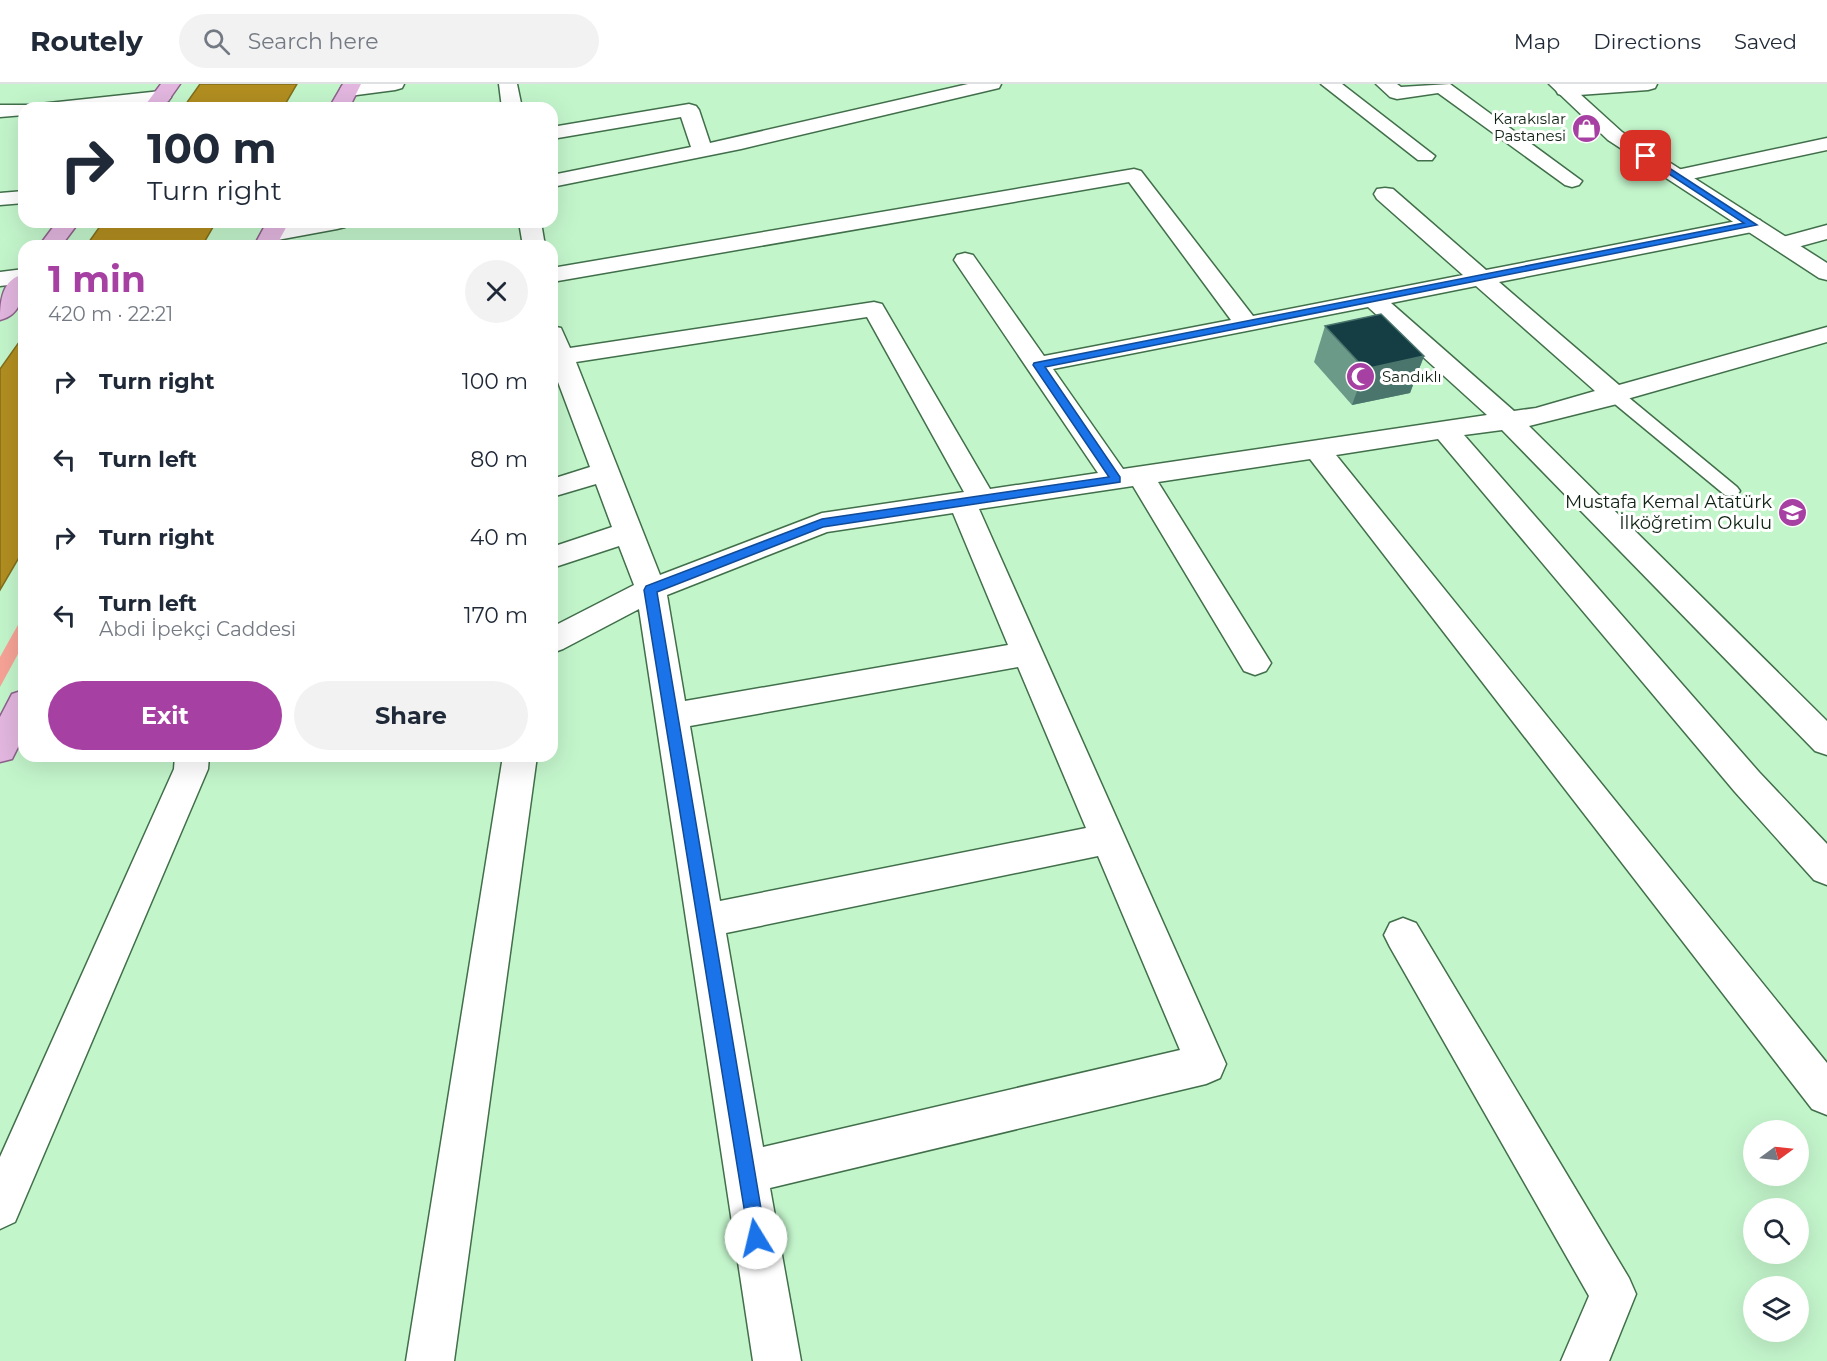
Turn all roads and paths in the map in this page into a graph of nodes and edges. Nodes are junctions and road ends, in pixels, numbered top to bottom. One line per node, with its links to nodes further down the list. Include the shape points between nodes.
1 (395, 84): 7 (street)
2 (508, 84): 12 (street)
3 (992, 84): 17 (street)
4 (1329, 84): 18 (street)
5 (1385, 84): 21 (street, via 1397,93 1443,87)
6 (1648, 84): 8 (street)
7 (350, 87): 11 (main road)
8 (1562, 87): 19 (street, via 1615,136)
9 (162, 96): 10 (street)
10 (100, 102)
11 (342, 102)
12 (511, 102)
13 (18, 110): 14 (street)
14 (0, 111)
15 (558, 132): 17 (street, via 689,110)
16 (1827, 144): 19 (street)
17 (702, 151): 20 (street)
18 (1425, 156)
19 (1677, 176): 25 (street)
20 (558, 180)
21 (1572, 181)
22 (1384, 194): 34 (street)
23 (18, 198): 24 (street)
24 (0, 199)
25 (1752, 225): 29 (street); 34 (street)
26 (304, 228): 28 (street)
27 (1827, 232): 29 (street)
28 (272, 234)
29 (1783, 244): 31 (street)
30 (965, 260): 41 (street)
31 (1827, 273)
32 (558, 274): 39 (street, via 1134,175)
33 (18, 277): 35 (street)
34 (1481, 277): 37 (street); 43 (street)
35 (0, 279)
36 (18, 289): 38 (main road)
37 (1373, 299): 39 (street); 44 (street)
38 (0, 313)
39 (1247, 324): 41 (street)
40 (1827, 334): 43 (street)
41 (1038, 365): 48 (street)
42 (559, 366): 47 (street); 51 (street, via 874,309)
43 (1616, 396): 44 (street); 50 (lane)
44 (1509, 421): 45 (street); 61 (street)
45 (1445, 430): 46 (street); 65 (street, via 1747,782)
46 (1317, 449): 48 (street); 68 (street)
47 (605, 472): 49 (street); 52 (street)
48 (1129, 478): 51 (street); 57 (street)
49 (558, 486)
50 (1731, 491)
51 (972, 501): 54 (street, via 822,523); 56 (street)
52 (629, 532): 53 (street); 54 (street)
53 (558, 556)
54 (651, 590): 55 (street); 58 (street)
55 (558, 638)
56 (1028, 653): 58 (street); 64 (street)
57 (1255, 663)
58 (672, 716): 66 (street)
59 (18, 718): 60 (main road)
60 (11, 736)
61 (1827, 742)
62 (192, 762): 70 (street)
63 (519, 762): 71 (street)
64 (1109, 839): 66 (street); 69 (street, via 1206,1064)
65 (1827, 869)
66 (705, 921): 69 (street)
67 (1403, 935): 73 (street, via 1613,1294)
68 (1827, 1095)
69 (746, 1172): 72 (street)
70 (0, 1207)
71 (430, 1361)
72 (777, 1361)
73 (1584, 1361)

